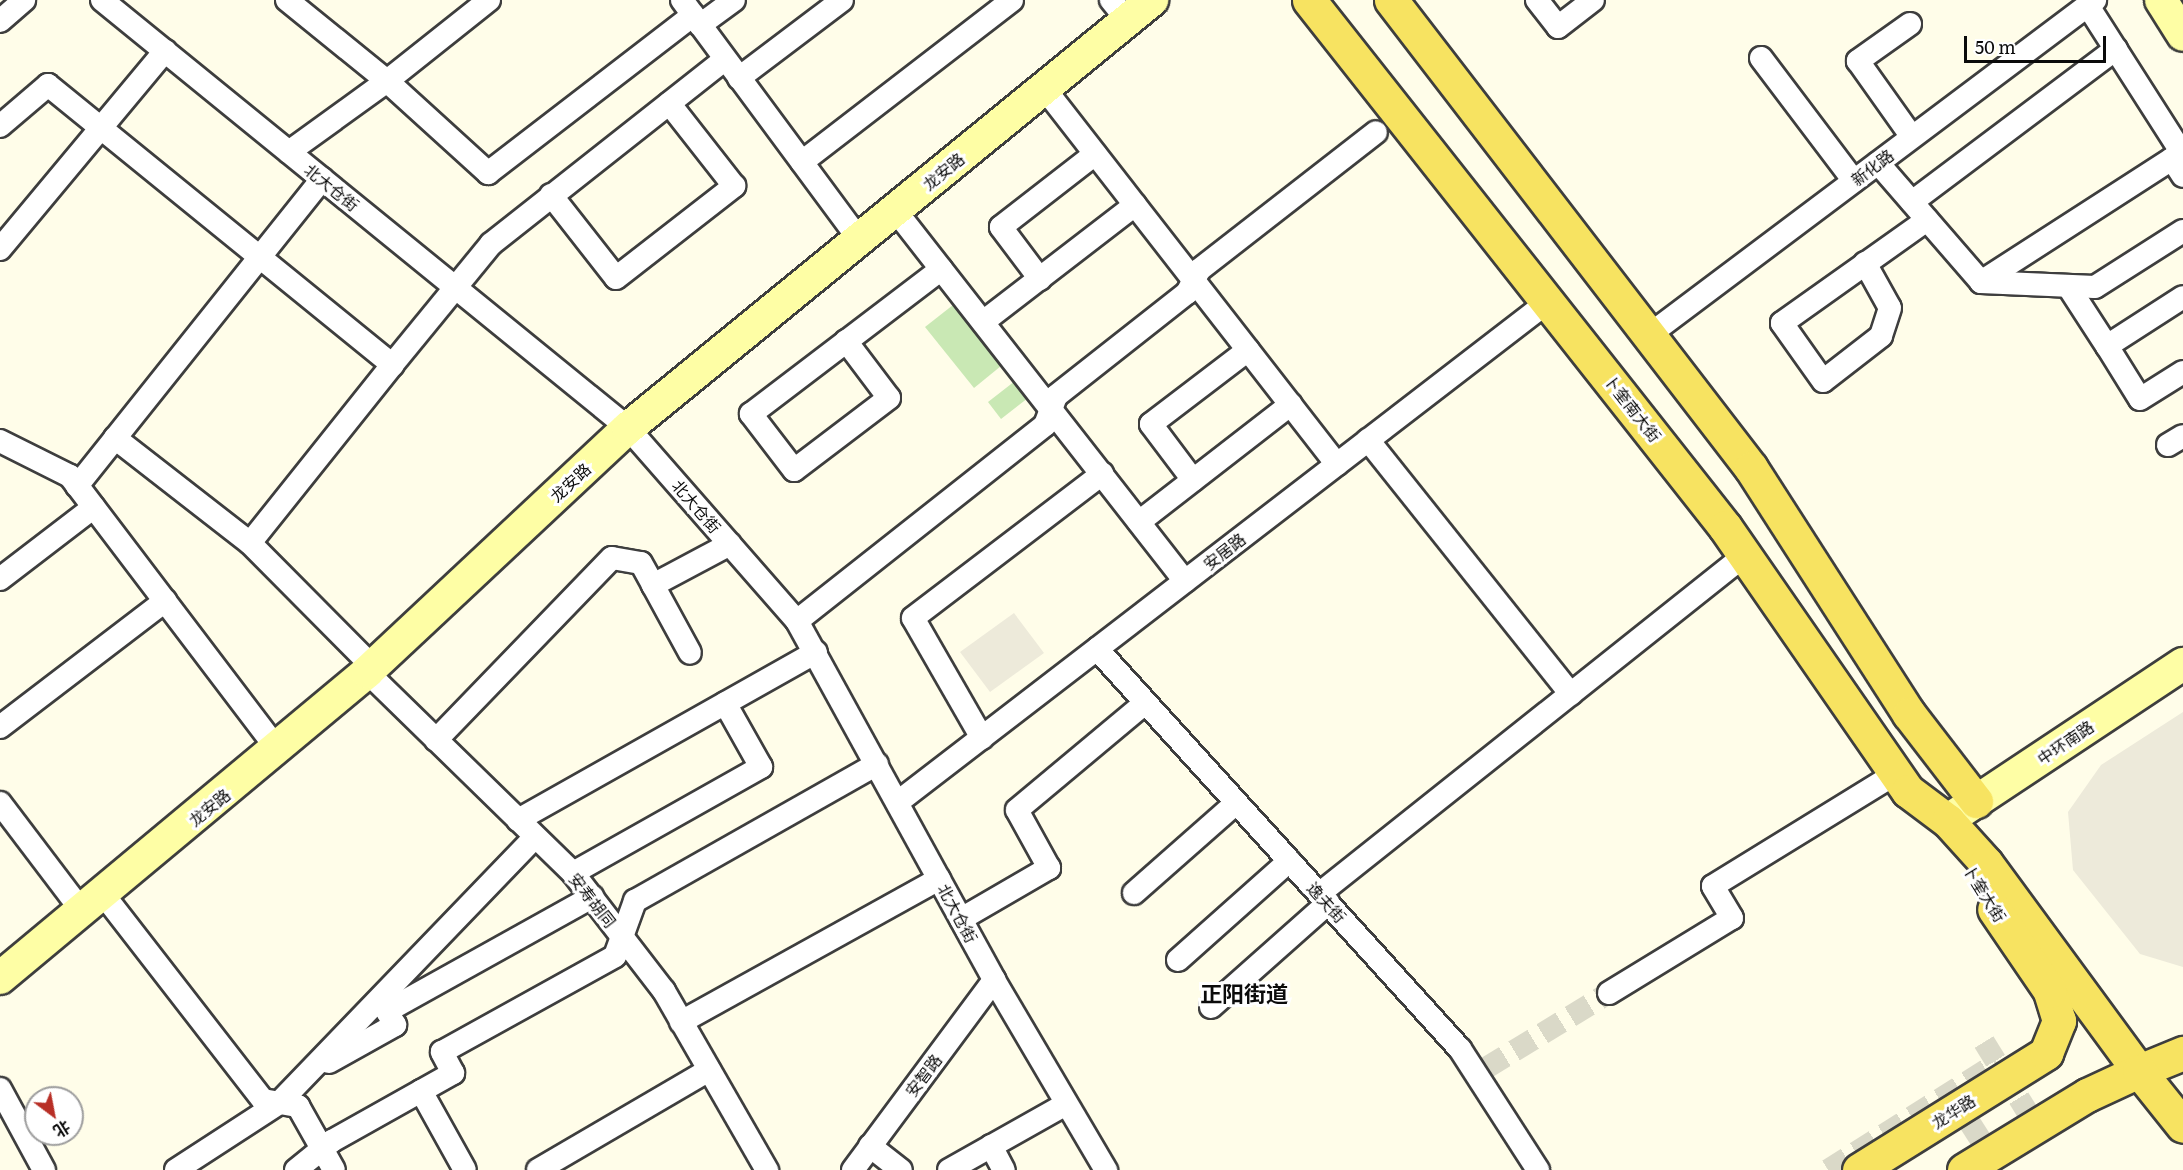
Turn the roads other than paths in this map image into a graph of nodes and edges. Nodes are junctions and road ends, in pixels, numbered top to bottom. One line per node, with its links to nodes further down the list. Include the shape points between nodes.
1 (24, 0): 17 (street)
2 (287, 0): 25 (street)
3 (489, 0): 25 (street)
4 (734, 0): 16 (street)
5 (842, 0): 24 (street)
6 (1012, 0): 34 (street)
7 (1152, 0): 15 (street, 龙安路)
8 (1309, 0): 56 (main road, 卜奎南大街)
9 (1391, 0): 58 (main road)
10 (1538, 0): 11 (street, via 1558,27)
11 (1593, 0)
12 (2161, 0): 19 (street)
13 (111, 2): 21 (street, 北大仓街)
14 (2092, 3): 20 (street); 31 (street, 新化路)
15 (1119, 10): 26 (street, 龙安路)
16 (692, 13): 23 (street); 25 (street, via 488,173)
17 (0, 21)
18 (1910, 24): 31 (street, via 1857,61)
19 (2183, 34)
20 (2115, 49): 36 (street, via 2181,153); 40 (street)
21 (165, 51): 29 (street); 32 (street, 北大仓街)
22 (1761, 58): 38 (street)
23 (725, 59): 24 (street); 27 (street)
24 (739, 78): 34 (street)
25 (387, 81): 32 (street)
26 (1044, 88): 33 (street); 42 (street, 龙安路)
27 (669, 103): 39 (street); 39 (street, via 734,186 616,278)
28 (0, 126): 29 (street, via 48,85)
29 (100, 128): 46 (street); 47 (street)
30 (1376, 132): 51 (street)
31 (1912, 137): 35 (street, 新化路)
32 (289, 152): 37 (street, 北大仓街)
33 (1095, 154): 41 (street); 50 (street, via 1001,227)
34 (802, 162): 45 (street)
35 (1878, 163): 38 (street, 新化路); 40 (street)
36 (2177, 167): 52 (street)
37 (322, 179): 47 (street); 53 (street, 北大仓街)
38 (1854, 181): 58 (street, 新化路)
39 (551, 195): 53 (street, via 491,243)
40 (1912, 202): 43 (street)
41 (1135, 205): 50 (street); 51 (street)
42 (895, 210): 45 (street, 龙安路); 49 (street)
43 (1927, 220): 48 (street); 52 (street)
44 (2183, 231): 54 (street, via 2095,287)
45 (859, 239): 66 (street, 龙安路)
46 (0, 249)
47 (261, 256): 62 (street); 67 (street)
48 (1865, 263): 48 (street, via 1782,323 1823,381 1881,336 1890,308)
49 (941, 268): 57 (street); 59 (street)
50 (1040, 279): 57 (street)
51 (1194, 280): 61 (street); 65 (street, via 1187,293 1056,396)
52 (1981, 282): 54 (street)
53 (454, 286): 62 (street); 66 (street, 北大仓街)
54 (2068, 286): 60 (street)
55 (2183, 297): 60 (street)
56 (1549, 301): 68 (street, 安居路); 78 (main road, 卜奎南大街)
57 (983, 322): 65 (street)
58 (1649, 335): 98 (main road, via 1751,468 1910,714)
59 (846, 341): 59 (street, via 751,414 794,470 889,398)
60 (2107, 346): 63 (street, via 2140,399)
61 (1248, 350): 64 (street); 72 (street, via 1150,424)
62 (392, 364): 76 (street)
63 (2183, 372)
64 (1291, 404): 70 (street); 72 (street)
65 (1051, 409): 71 (street); 83 (street, via 1046,425)
66 (628, 428): 77 (street, 北大仓街); 88 (street, 龙安路)
67 (115, 438): 73 (street); 76 (street, 安寿胡同)
68 (1368, 440): 70 (street, 安居路); 89 (street)
69 (0, 441): 73 (street, via 70,476)
70 (1337, 464): 80 (street, 安居路)
71 (1102, 474): 75 (street); 93 (street, via 913,618)
72 (1193, 480): 75 (street)
73 (77, 486): 74 (street)
74 (94, 507): 79 (street); 82 (street)
75 (1139, 522): 80 (street)
76 (250, 543): 88 (street, 安寿胡同)
77 (730, 544): 81 (street); 83 (street, 北大仓街)
78 (1744, 556): 89 (street); 97 (main road, 卜奎南大街)
79 (0, 579)
80 (1185, 581): 84 (street, 安居路)
81 (653, 585): 86 (street); 94 (street, via 641,563 612,558)
82 (165, 601): 92 (street); 95 (street)
83 (797, 621): 85 (street, 北大仓街)
84 (1097, 649): 91 (street, 逸夫街); 93 (street, 安居路)
85 (816, 652): 90 (street); 96 (street, 北大仓街)
86 (690, 653)
87 (2183, 664): 98 (street, 中环南路)
88 (370, 670): 94 (street, 安寿胡同); 95 (street, 龙安路)
89 (1570, 694): 110 (street)
90 (725, 703): 102 (street); 106 (street, via 761,767)
91 (1145, 703): 101 (street, 逸夫街); 112 (street, via 1017,810 1050,868)
92 (0, 727)
93 (982, 738): 99 (street, 安居路)
94 (436, 740): 102 (street, 安寿胡同)
95 (278, 750): 111 (street, 龙安路)
96 (877, 764): 99 (street, 北大仓街); 113 (street, via 635,901)
97 (1895, 774): 103 (main road, 卜奎南大街, via 1908,791); 117 (street, via 1713,886 1732,918)
98 (1976, 801): 103 (street, 中环南路)
99 (898, 802): 107 (street, 北大仓街)
100 (0, 803): 111 (street)
101 (1236, 803): 105 (street, 逸夫街); 108 (street)
102 (518, 820): 104 (street, 安寿胡同)
103 (1948, 820): 120 (main road, 卜奎大街, via 1969,872 2050,991 2059,1021); 124 (main road, 卜奎大街, via 1986,863 2077,985)
104 (535, 837): 106 (street, 安寿胡同); 123 (street)
105 (1289, 861): 110 (street, 逸夫街); 114 (street)
106 (573, 873): 109 (street, 安寿胡同)
107 (939, 879): 112 (street, 北大仓街); 119 (street)
108 (1134, 893)
109 (592, 897): 113 (street, 安寿胡同); 123 (street, via 387,1011 395,1025)
110 (1323, 899): 118 (street); 145 (street, 逸夫街, via 1481,1071)
111 (92, 903): 115 (street, 龙安路); 127 (street, via 262,1100)
112 (961, 918): 116 (street, 北大仓街)
113 (622, 937): 119 (street, 安寿胡同); 126 (street, via 615,956 442,1052 453,1073)
114 (1178, 960)
115 (0, 978)
116 (994, 980): 128 (street, 北大仓街); 130 (street, 安智路)
117 (1609, 993)
118 (1211, 1007)
119 (681, 1022): 122 (street, 安寿胡同)
120 (2046, 1053): 146 (main road, 龙华路)
121 (2183, 1053): 124 (main road)
122 (709, 1070): 138 (street); 139 (street, 安寿胡同)
123 (308, 1073): 127 (street)
124 (2160, 1083): 129 (main road); 147 (main road, via 2087,1095)
125 (0, 1089): 133 (street)
126 (421, 1091): 132 (street); 137 (street)
127 (279, 1103): 132 (street, via 297,1106); 134 (street)
128 (1066, 1104): 131 (street); 144 (street, 北大仓街)
129 (2183, 1126)
130 (870, 1146): 140 (street, 安智路); 141 (street)
131 (991, 1146): 142 (street); 143 (street)
132 (323, 1150): 135 (street); 136 (street)
133 (44, 1170)
134 (176, 1170)
135 (296, 1170)
136 (334, 1170)
137 (465, 1170)
138 (538, 1170)
139 (767, 1170)
140 (853, 1170)
141 (901, 1170)
142 (949, 1170)
143 (1004, 1170)
144 (1106, 1170)
145 (1538, 1170)
146 (1859, 1170)
147 (1964, 1170)

